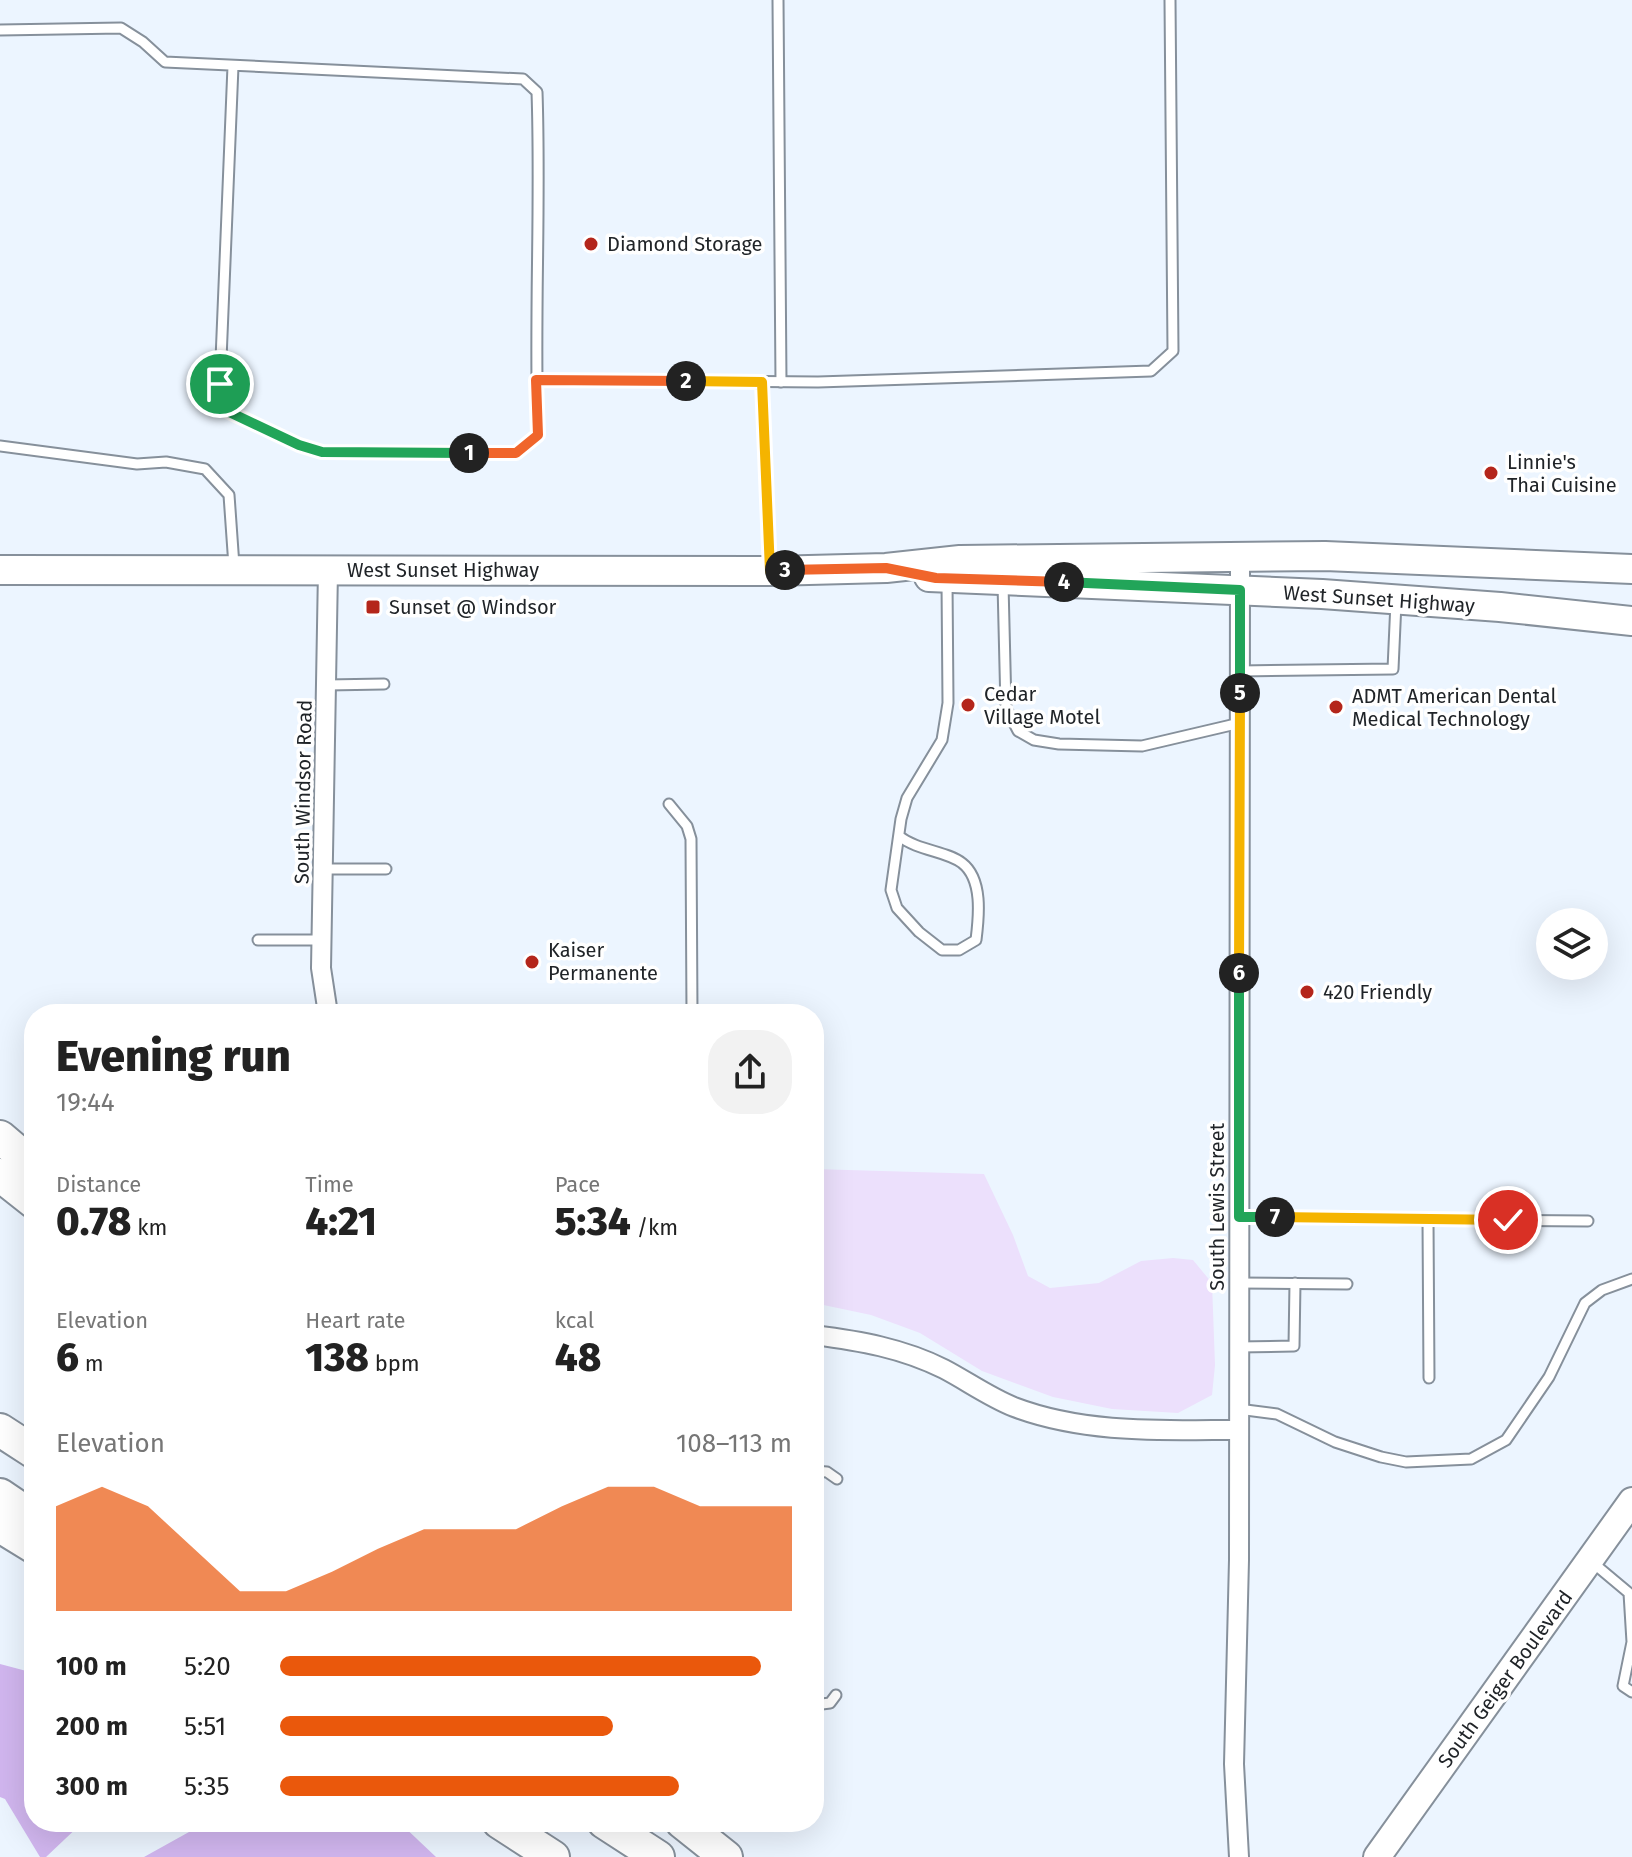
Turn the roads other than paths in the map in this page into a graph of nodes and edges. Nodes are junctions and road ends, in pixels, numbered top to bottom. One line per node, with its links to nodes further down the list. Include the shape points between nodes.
1 (778, 0): 7 (lane)
2 (1170, 0): 7 (lane, via 1173,351 1151,371)
3 (0, 30): 4 (lane, via 121,28 165,62)
4 (233, 66): 5 (lane, via 523,79 537,92); 5 (lane, via 220,384 225,410 322,452 516,453 538,435)
5 (536, 380): 6 (lane)
6 (762, 382): 7 (lane); 15 (lane)
7 (781, 382)
8 (0, 446): 13 (lane, via 205,469 229,495)
9 (1240, 557): 10 (main road, West Sunset Highway, via 960,560); 11 (main road, West Sunset Highway, via 1374,557); 18 (street, South Lewis Street)
10 (886, 568): 15 (main road, West Sunset Highway); 16 (main road, West Sunset Highway)
11 (1632, 569)
12 (0, 570): 13 (main road, West Sunset Highway)
13 (234, 570): 14 (main road, West Sunset Highway)
14 (328, 570): 15 (main road, West Sunset Highway); 23 (street, South Windsor Road)
15 (770, 571)
16 (947, 579): 17 (main road, West Sunset Highway); 26 (lane, via 948,703 942,740 907,798)
17 (1003, 581): 18 (main road, West Sunset Highway); 24 (lane, via 1006,708 1018,731 1059,744 1142,746)
18 (1240, 590): 19 (main road, West Sunset Highway); 21 (street, South Lewis Street)
19 (1397, 599): 20 (main road, West Sunset Highway); 21 (lane, via 1393,669)
20 (1632, 621)
21 (1240, 671): 24 (street, South Lewis Street)
22 (384, 684): 23 (lane)
23 (327, 685): 27 (street, South Windsor Road)
24 (1240, 723): 37 (street, South Lewis Street)
25 (669, 804): 32 (lane, via 691,839)
26 (899, 836): 26 (lane, via 891,890 897,908 942,950 959,950 976,940 974,877 961,862)
27 (324, 869): 28 (lane); 30 (street, South Windsor Road)
28 (386, 869)
29 (258, 940): 30 (lane)
30 (322, 940): 31 (street, South Windsor Road)
31 (326, 1004)
32 (692, 1004)
33 (0, 1137): 34 (highway)
34 (24, 1157)
35 (0, 1175): 36 (highway)
36 (24, 1194)
37 (1239, 1217): 38 (lane); 41 (street, South Lewis Street)
38 (1428, 1220): 39 (lane); 46 (lane)
39 (1588, 1221)
40 (1632, 1279): 47 (lane, via 1585,1303 1549,1377 1506,1440 1471,1459 1406,1462 1381,1457 1277,1414)
41 (1239, 1283): 42 (lane); 45 (street, South Lewis Street)
42 (1295, 1283): 43 (lane); 45 (lane, via 1294,1346)
43 (1347, 1284)
44 (824, 1336): 49 (street, via 906,1352 1014,1407 1075,1424)
45 (1238, 1347): 47 (street, South Lewis Street)
46 (1429, 1378)
47 (1238, 1409): 49 (street, South Lewis Street)
48 (0, 1430): 50 (highway)
49 (1238, 1430): 68 (street, South Lewis Street, via 1234,1764)
50 (24, 1446)
51 (824, 1472): 52 (lane)
52 (837, 1479)
53 (0, 1495): 55 (highway)
54 (1632, 1501): 58 (street, South Geiger Boulevard)
55 (24, 1511)
56 (0, 1526): 57 (highway)
57 (24, 1541)
58 (1590, 1560): 59 (lane, via 1629,1593 1632,1642 1623,1686); 69 (street, South Geiger Boulevard)
59 (1632, 1692)
60 (836, 1695): 61 (lane)
61 (824, 1704)
62 (514, 1832): 65 (highway)
63 (619, 1832): 66 (highway)
64 (695, 1832): 67 (highway)
65 (553, 1857)
66 (658, 1857)
67 (726, 1857)
68 (1239, 1857)
69 (1377, 1857)

